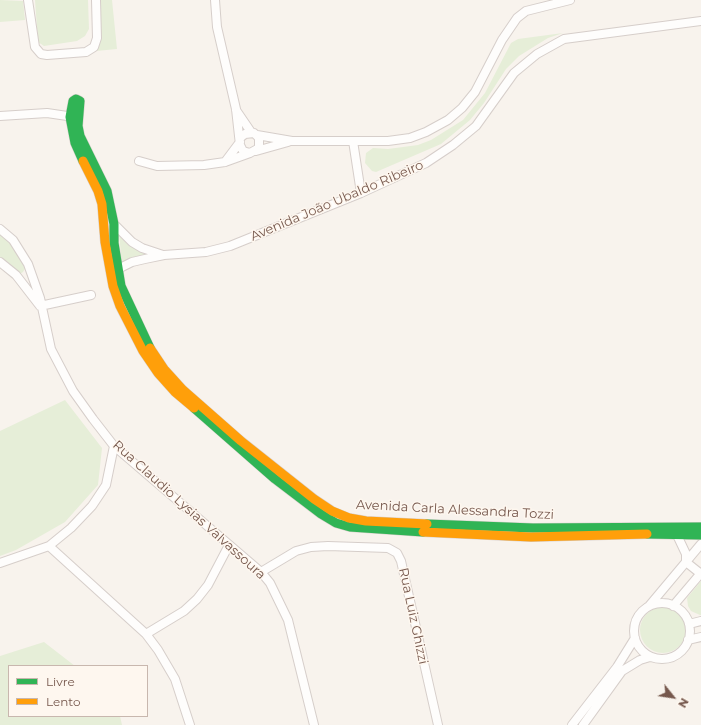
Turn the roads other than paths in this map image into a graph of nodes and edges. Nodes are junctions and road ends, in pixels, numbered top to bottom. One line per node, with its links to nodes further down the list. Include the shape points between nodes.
1 (28, 0): 2 (street, via 34,48 47,55 86,52 94,47 97,38)
2 (96, 0)
3 (215, 0): 6 (street, via 221,49)
4 (570, 0): 12 (street, via 526,10 517,18 502,40 475,92 448,120 410,138)
5 (699, 20): 16 (street, Avenida João Ubaldo Ribeiro, via 564,39 537,54 514,73 476,126 453,145 426,163)
6 (236, 109): 9 (street); 10 (street)
7 (0, 116): 8 (street, via 47,113)
8 (74, 117): 17 (street, Avenida Carla Alessandra Tozzi, via 80,136 107,190); 28 (street, Avenida Carla Alessandra Tozzi, via 75,143 102,204 105,242 113,286 120,306 143,351 175,392 275,479 320,514 336,523 393,531 531,537)
9 (254, 134): 10 (street, via 245,134); 11 (street); 13 (street, via 260,145)
10 (240, 140): 13 (street, via 244,150); 15 (street)
11 (292, 141): 12 (street); 13 (street)
12 (353, 141): 16 (street)
13 (253, 152): 15 (street)
14 (139, 161): 15 (street, via 171,166)
15 (225, 162)
16 (361, 193): 19 (street, Avenida João Ubaldo Ribeiro, via 230,246 200,253)
17 (114, 224): 19 (street, Avenida João Ubaldo Ribeiro, via 132,242); 22 (street, Avenida Carla Alessandra Tozzi)
18 (0, 228): 21 (street, Rua Claudio Lysias Valvassoura, via 13,240)
19 (164, 255): 22 (street, Avenida João Ubaldo Ribeiro, via 132,262)
20 (0, 262): 23 (street, Rua Claudio Lysias Valvassoura)
21 (28, 264): 23 (street, via 23,274); 25 (street, Rua Claudio Lysias Valvassoura, via 40,298)
22 (118, 269): 27 (street, Avenida Carla Alessandra Tozzi, via 121,286 147,343 164,369 241,440 332,511 366,521 471,526)
23 (16, 275): 25 (street, Rua Claudio Lysias Valvassoura)
24 (91, 295): 25 (street)
25 (40, 306): 26 (street, Rua Claudio Lysias Valvassoura, via 51,349 77,397)
26 (114, 446): 31 (street, Rua Claudio Lysias Valvassoura); 32 (street, via 106,485 99,496 71,528)
27 (701, 527)
28 (677, 535): 29 (street, Avenida Carla Alessandra Tozzi); 33 (street, via 686,554)
29 (701, 535)
30 (701, 544): 33 (street)
31 (229, 545): 35 (street, Rua Claudio Lysias Valvassoura); 41 (street, via 208,585 197,599 184,611)
32 (49, 546): 34 (street); 41 (street)
33 (686, 562): 36 (street); 38 (street)
34 (0, 563)
35 (261, 572): 47 (street, Rua Claudio Lysias Valvassoura, via 270,583 288,620); 48 (street, Rua Luiz Ghizzi, via 296,551 311,548 388,548 397,553 401,561)
36 (701, 574): 37 (street)
37 (673, 606): 38 (street, via 657,604); 40 (street, via 681,611)
38 (648, 607): 43 (street, via 636,620)
39 (701, 621): 40 (street)
40 (689, 624): 44 (street)
41 (146, 634): 46 (street, via 175,678)
42 (701, 637): 44 (street)
43 (635, 638): 45 (street, via 640,649); 49 (street, via 617,667)
44 (688, 640): 45 (street, via 684,648 669,658)
45 (650, 657): 50 (street, via 622,671)
46 (190, 725)
47 (314, 725)
48 (438, 725)
49 (572, 725)
50 (583, 725)

